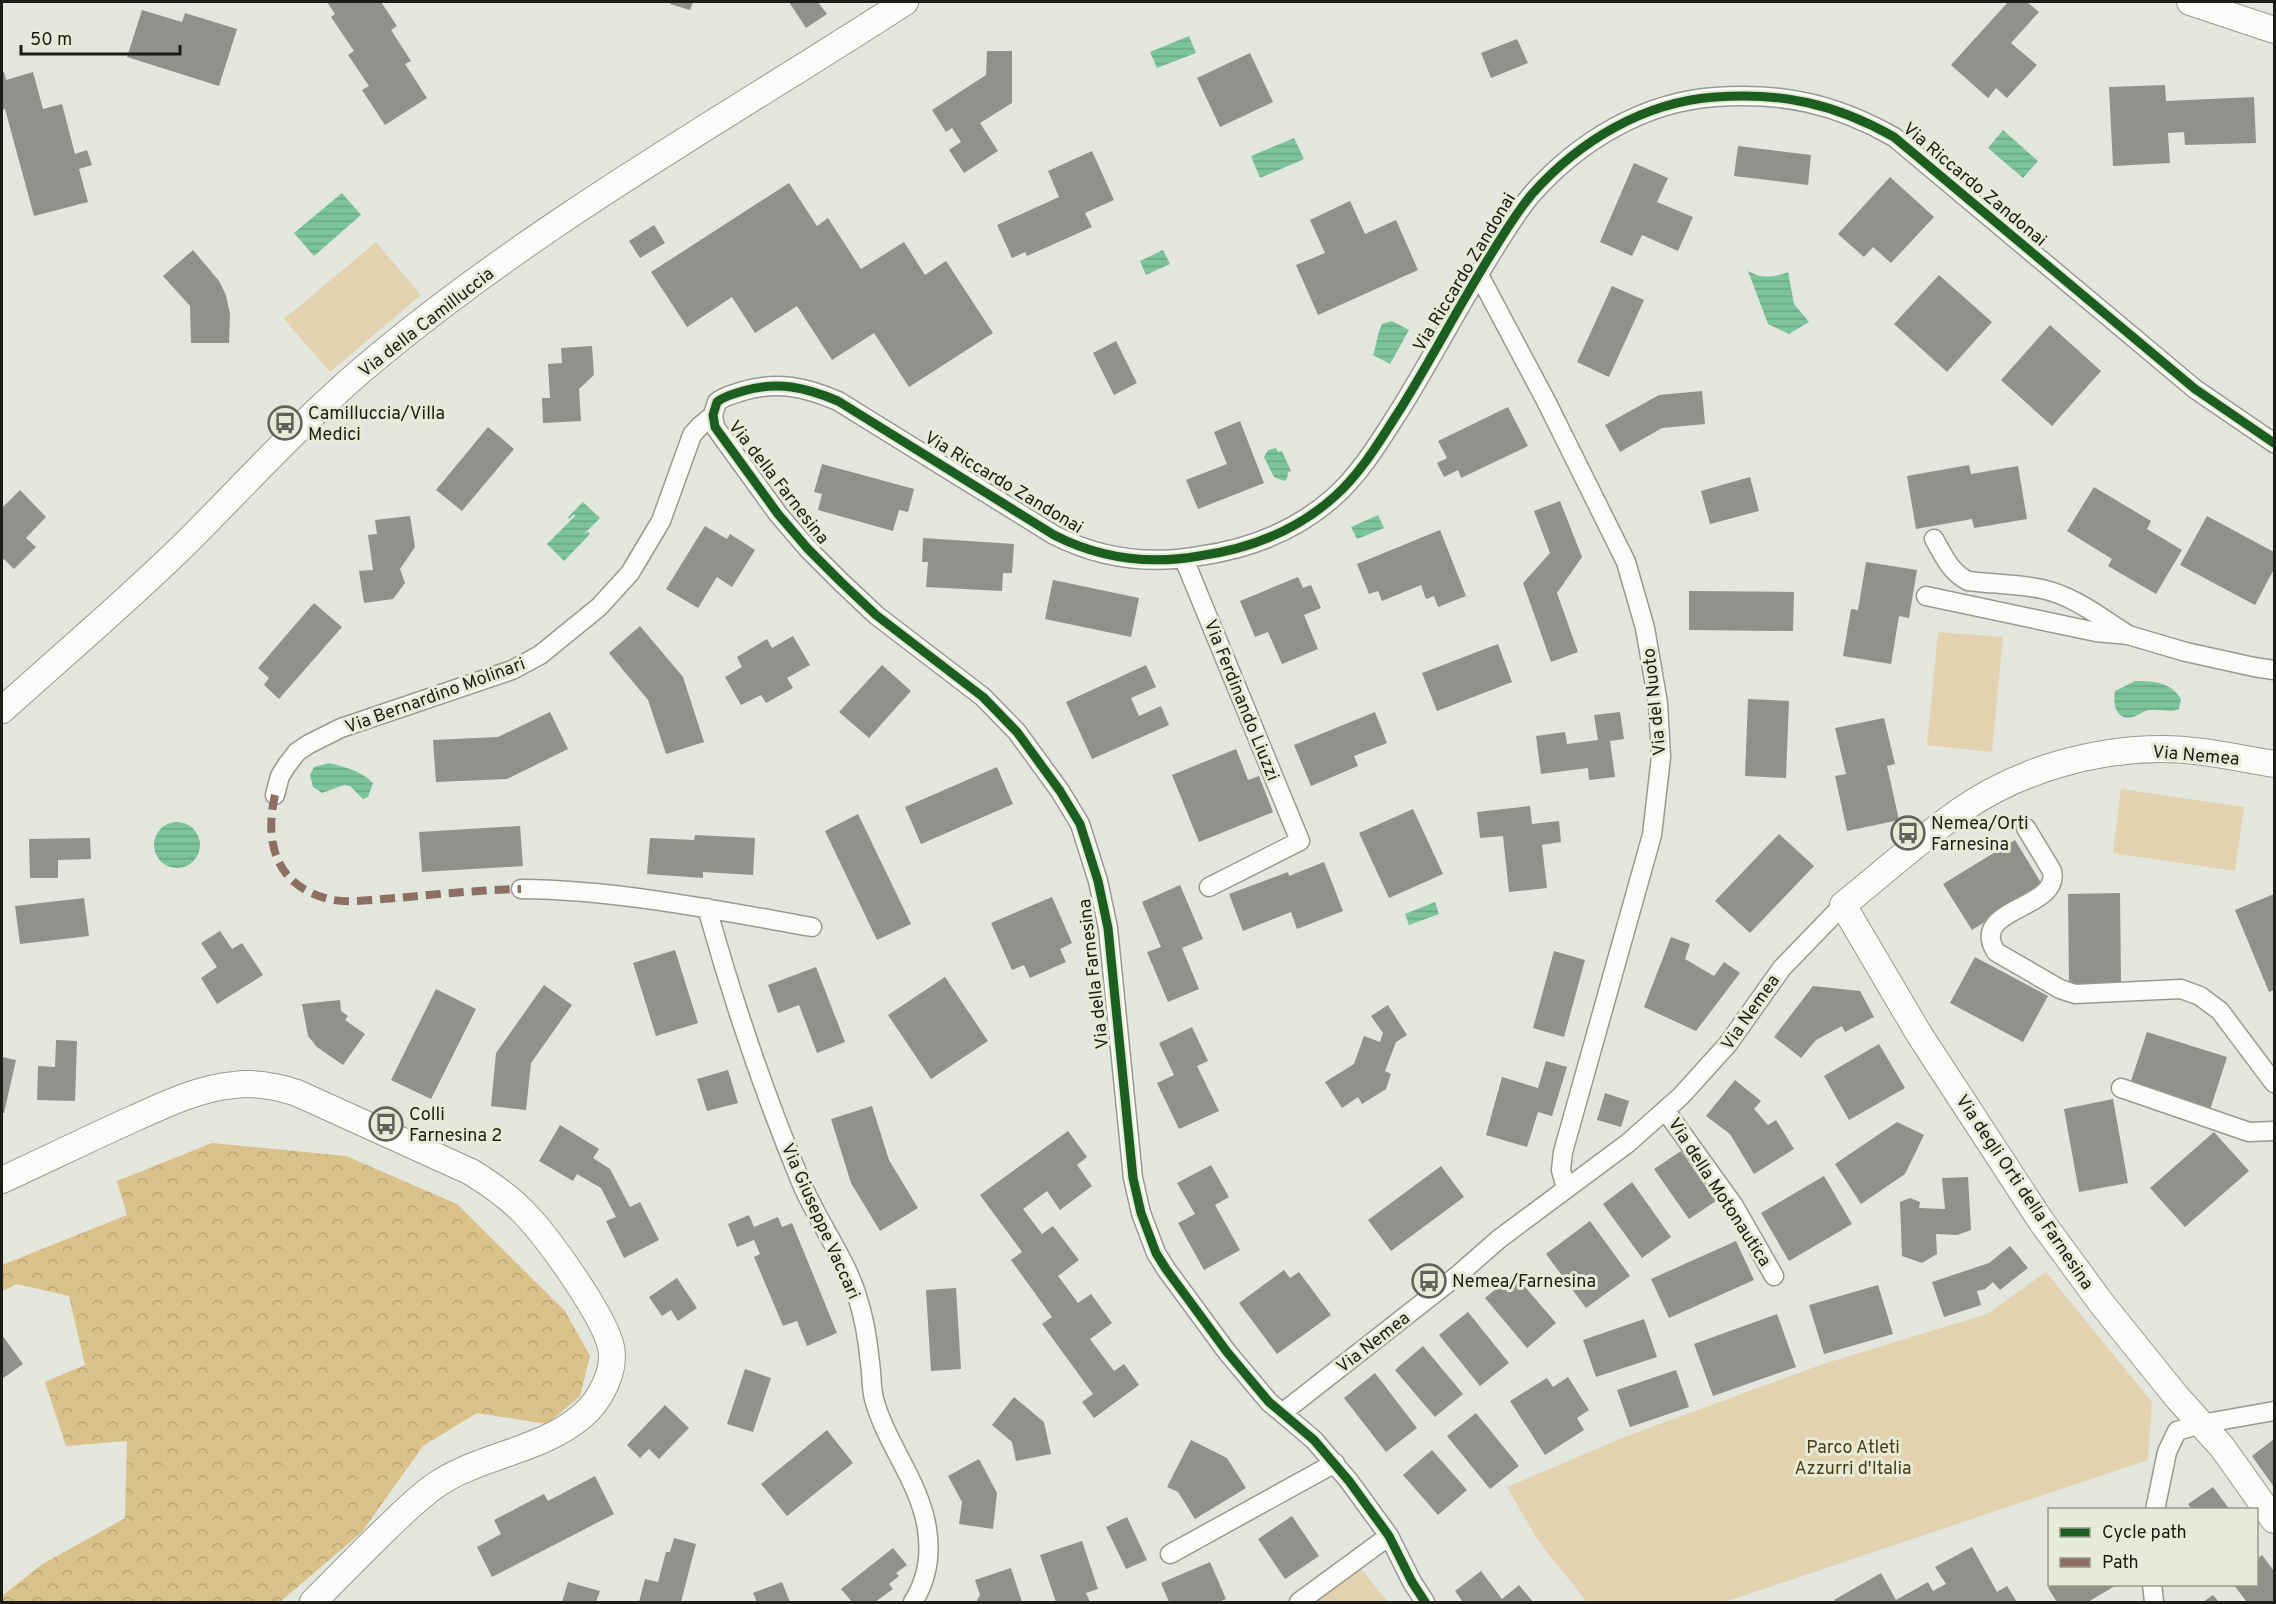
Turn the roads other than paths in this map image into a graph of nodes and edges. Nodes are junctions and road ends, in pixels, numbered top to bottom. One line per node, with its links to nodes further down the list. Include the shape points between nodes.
1 (905, 2): 3 (street, Via della Camilluccia)
2 (2190, 2): 4 (street)
3 (875, 10): 13 (street, Via della Camilluccia, via 570,216 410,331 327,402 177,551)
4 (2274, 30)
5 (1479, 275): 7 (street, Via Riccardo Zandonai, via 1541,185 1583,147 1621,124 1669,103 1706,97 1807,101 1858,118 1894,137 2195,389); 9 (street, Via Riccardo Zandonai, via 1377,446 1334,497 1271,537 1225,552); 27 (street, Via del Nuoto, via 1626,562 1646,628 1658,703 1661,757 1652,835 1563,1152 1561,1170)
6 (713, 416): 9 (street, Via Riccardo Zandonai, via 721,399 740,392 769,385 807,388 838,401 1066,541 1131,560); 15 (street, Via Bernardino Molinari, via 689,442 661,521 630,573 599,607 540,656 512,670 341,728 309,744 287,765); 30 (street, Via della Farnesina, via 717,430 808,549 876,615 962,679 1001,714 1032,750 1080,824 1108,928 1133,1178 1141,1213 1166,1269 1227,1352)
7 (2274, 443)
8 (1934, 539): 11 (street, via 1952,571 1968,581 2053,592)
9 (1184, 559): 17 (street, Via Ferdinando Liuzzi, via 1300,841)
10 (1926, 596): 11 (street, via 2096,632)
11 (2128, 635): 12 (street, via 2186,652)
12 (2274, 670)
13 (2, 710)
14 (2274, 764): 19 (street, Via Nemea, via 2181,750 2144,750 2098,755 2039,771 1960,811)
15 (275, 795)
16 (2026, 828): 22 (street, via 2054,879 2043,893 1995,924 1990,942 1996,952 2075,994 2181,989 2200,996 2220,1011)
17 (1209, 887)
18 (520, 889): 20 (street, via 583,890)
19 (1843, 905): 24 (street, Via Nemea, via 1793,954 1702,1076); 31 (street, Via degli Orti della Farnesina, via 1919,1034 2041,1221 2102,1304)
20 (707, 908): 21 (street); 39 (street, Via Giuseppe Vaccari, via 732,992 790,1155 856,1294 874,1399 925,1518 926,1571)
21 (812, 927)
22 (2274, 1083)
23 (2121, 1088): 25 (street, via 2249,1132)
24 (1665, 1110): 27 (street, Via Nemea); 28 (street, Via della Motonautica, via 1734,1206)
25 (2274, 1131)
26 (2, 1180): 38 (street, via 194,1094 236,1084 266,1085 297,1093 471,1173 520,1210 547,1241 594,1310 611,1348 608,1376 596,1402 567,1427 432,1488)
27 (1566, 1189): 30 (street, Via Nemea)
28 (1774, 1276)
29 (2274, 1412): 31 (street)
30 (1282, 1413): 32 (street, Via della Farnesina)
31 (2201, 1424): 33 (street, via 2174,1434); 34 (street, Via degli Orti della Farnesina)
32 (1335, 1463): 35 (street, Via della Farnesina); 36 (street)
33 (2155, 1508)
34 (2274, 1520)
35 (1389, 1536): 40 (street); 41 (street)
36 (1170, 1554)
37 (2152, 1586): 42 (street)
38 (314, 1602)
39 (913, 1602)
40 (1299, 1602)
41 (1425, 1602)
42 (2154, 1602)

